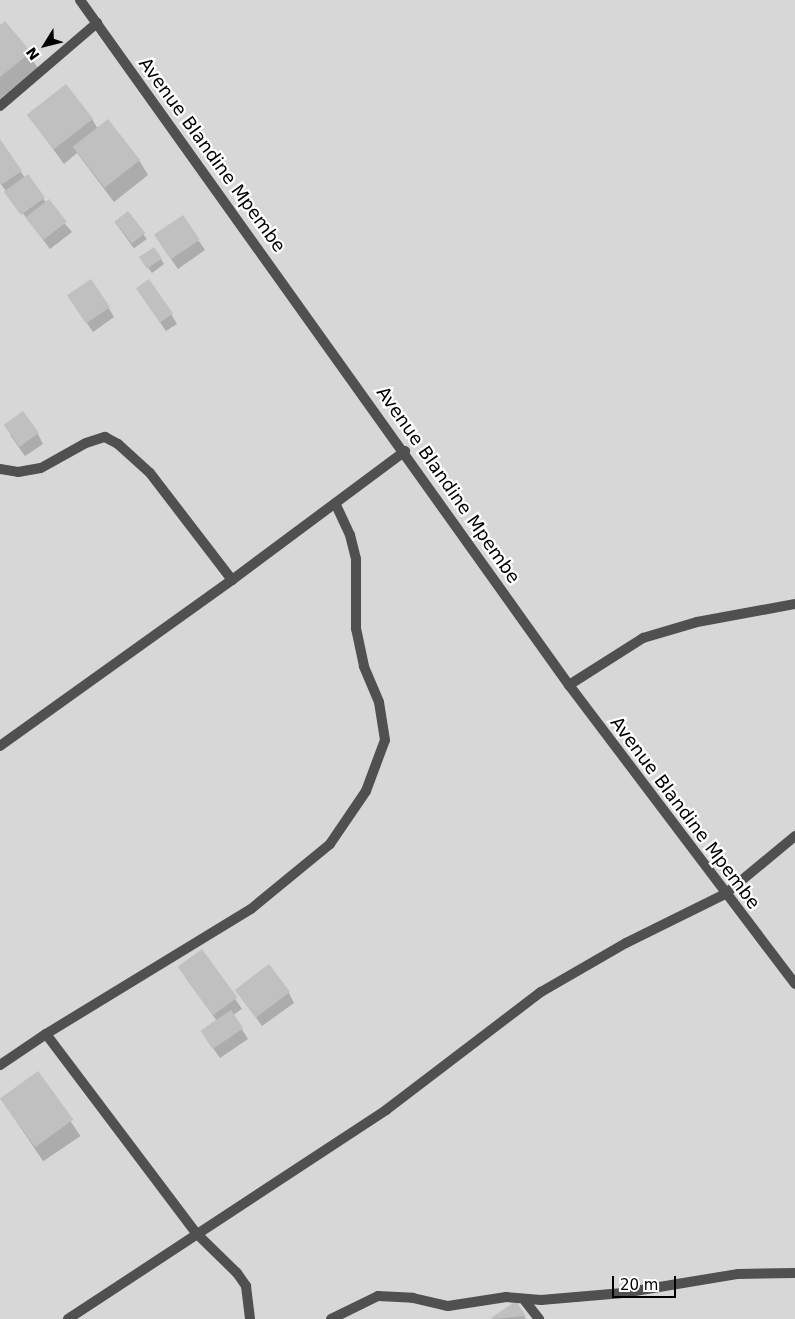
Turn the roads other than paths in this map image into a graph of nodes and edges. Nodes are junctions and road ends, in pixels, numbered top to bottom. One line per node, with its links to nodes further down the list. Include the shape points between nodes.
1 (80, 0): 2 (street, Avenue Blandine Mpembe)
2 (97, 23): 3 (street); 4 (street, Avenue Blandine Mpembe)
3 (0, 106)
4 (405, 452): 6 (street); 9 (street, Avenue Blandine Mpembe)
5 (0, 469): 7 (street, via 18,472 41,468 86,443 105,437 118,444 150,474)
6 (335, 503): 7 (street); 14 (street, via 350,535 356,559 356,629 364,666 380,702 384,740 366,791 330,844 251,909)
7 (232, 580): 10 (street)
8 (795, 604): 9 (street, via 697,622 643,638)
9 (569, 685): 12 (street, Avenue Blandine Mpembe)
10 (0, 746)
11 (795, 836): 12 (street)
12 (725, 894): 13 (street, Avenue Blandine Mpembe); 16 (street, via 626,943 541,992 386,1110)
13 (795, 984)
14 (46, 1034): 15 (street); 16 (street)
15 (0, 1065)
16 (196, 1233): 19 (street); 20 (street, via 246,1286)
17 (795, 1273): 18 (street, via 738,1274 623,1293)
18 (525, 1301): 21 (street, via 506,1297 448,1306 414,1298 378,1296); 22 (street)
19 (68, 1319)
20 (250, 1319)
21 (331, 1319)
22 (539, 1319)

